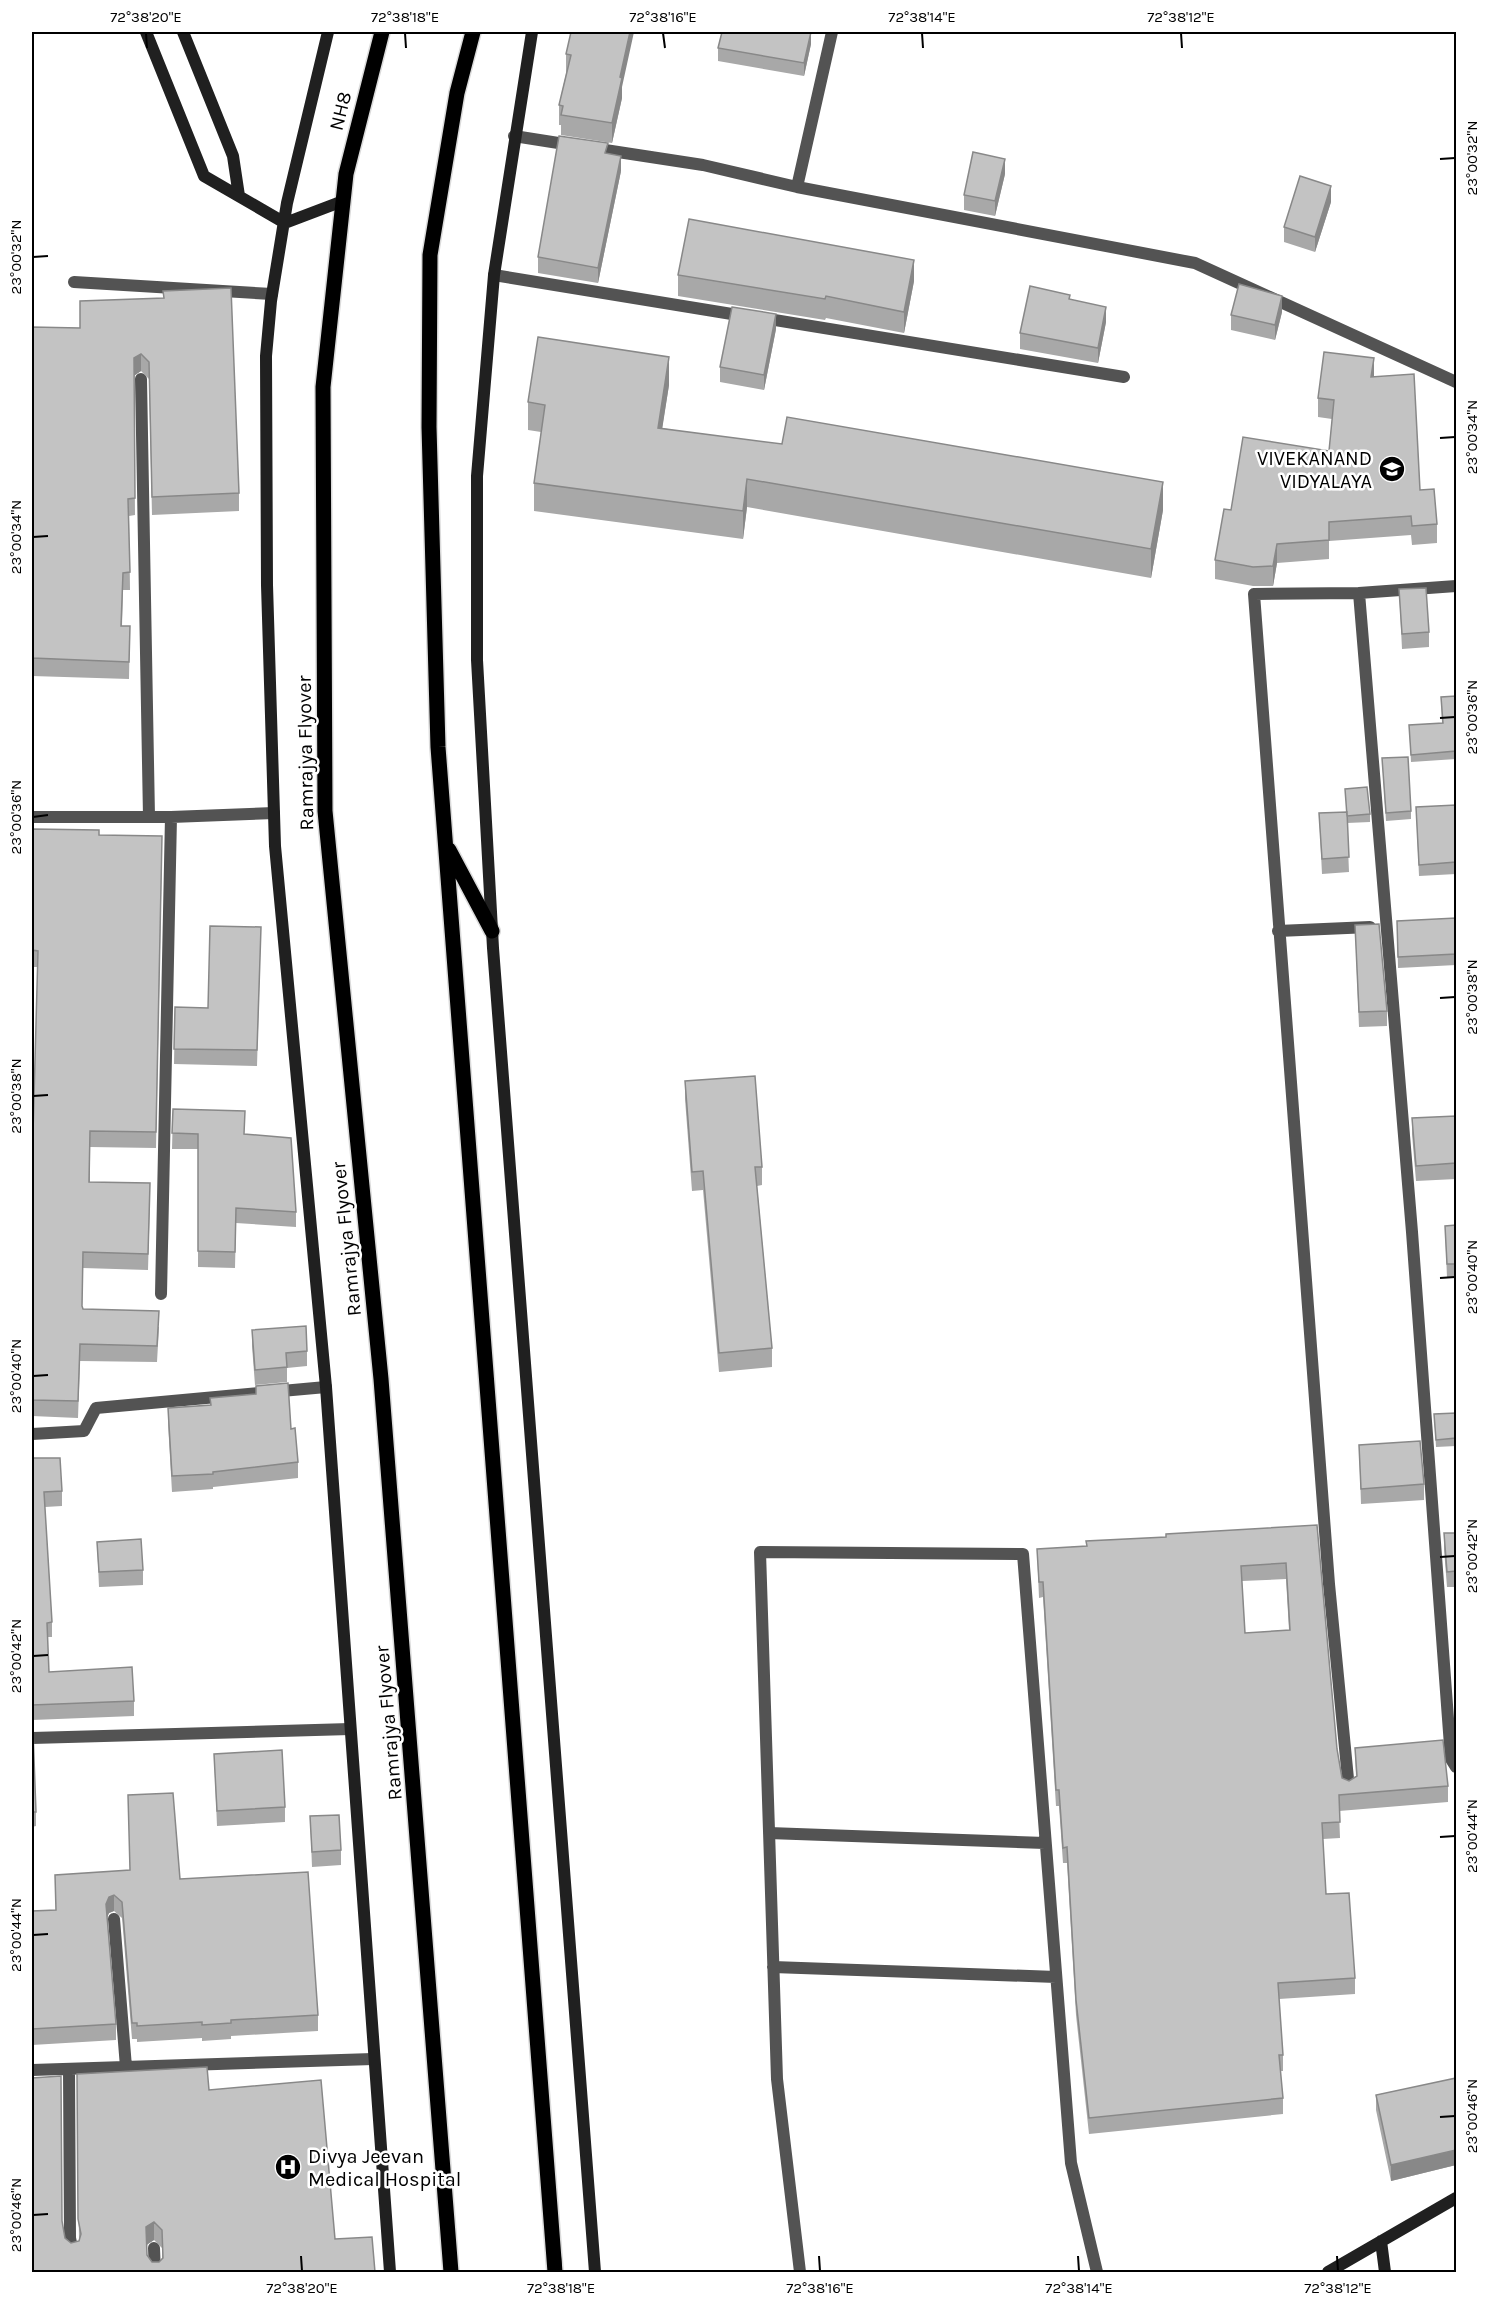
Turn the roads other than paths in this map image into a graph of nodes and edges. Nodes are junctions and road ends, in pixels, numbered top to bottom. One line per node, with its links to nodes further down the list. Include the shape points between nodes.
1 (146, 32): 10 (street, via 204,176)
2 (183, 32): 10 (street, via 233,156)
3 (328, 32): 12 (street, via 286,203)
4 (382, 32): 11 (main road, NH8, via 346,174)
5 (473, 32): 25 (main road, via 457,93 430,255 429,439 438,747)
6 (532, 32): 8 (street)
7 (832, 32): 9 (street)
8 (514, 136): 9 (street, via 703,165); 13 (street)
9 (797, 187): 18 (street, via 1195,263)
10 (238, 196): 12 (street)
11 (343, 201): 12 (street); 51 (main road, Ramrajya Flyover, via 323,387 325,811 381,1379)
12 (285, 223): 15 (street)
13 (494, 275): 16 (street); 27 (street, via 477,476 477,660)
14 (74, 282): 15 (street)
15 (272, 298): 21 (street, via 266,356 267,585)
16 (1124, 377)
17 (141, 379): 24 (street)
18 (1456, 382)
19 (1456, 586): 20 (street)
20 (1359, 593): 26 (street); 28 (street, via 1254,594)
21 (274, 813): 23 (street); 30 (street)
22 (32, 816): 24 (street)
23 (171, 817): 24 (street); 29 (street)
24 (149, 818)
25 (446, 844): 27 (main road); 52 (main road)
26 (1393, 925): 28 (street); 34 (street, via 1451,1759)
27 (492, 931): 53 (street)
28 (1278, 931): 35 (street)
29 (161, 1294)
30 (326, 1387): 31 (street, via 96,1408 84,1431); 32 (street)
31 (32, 1434)
32 (350, 1729): 33 (street); 41 (street)
33 (32, 1738)
34 (1456, 1767)
35 (1349, 1790)
36 (769, 1833): 37 (street); 37 (street, via 760,1552 1023,1554); 39 (street)
37 (1045, 1843): 40 (street)
38 (114, 1919): 42 (street)
39 (773, 1967): 40 (street); 54 (street, via 777,2079)
40 (1056, 1977): 55 (street, via 1071,2163)
41 (373, 2059): 42 (street); 50 (street)
42 (126, 2067): 44 (street)
43 (32, 2070): 44 (street)
44 (69, 2070): 48 (street)
45 (1456, 2198): 46 (street)
46 (1381, 2241): 56 (street); 57 (street)
47 (154, 2248): 49 (street)
48 (73, 2253)
49 (155, 2272)
50 (390, 2272)
51 (451, 2272)
52 (555, 2272)
53 (595, 2272)
54 (800, 2272)
55 (1097, 2272)
56 (1328, 2272)
57 (1385, 2272)

